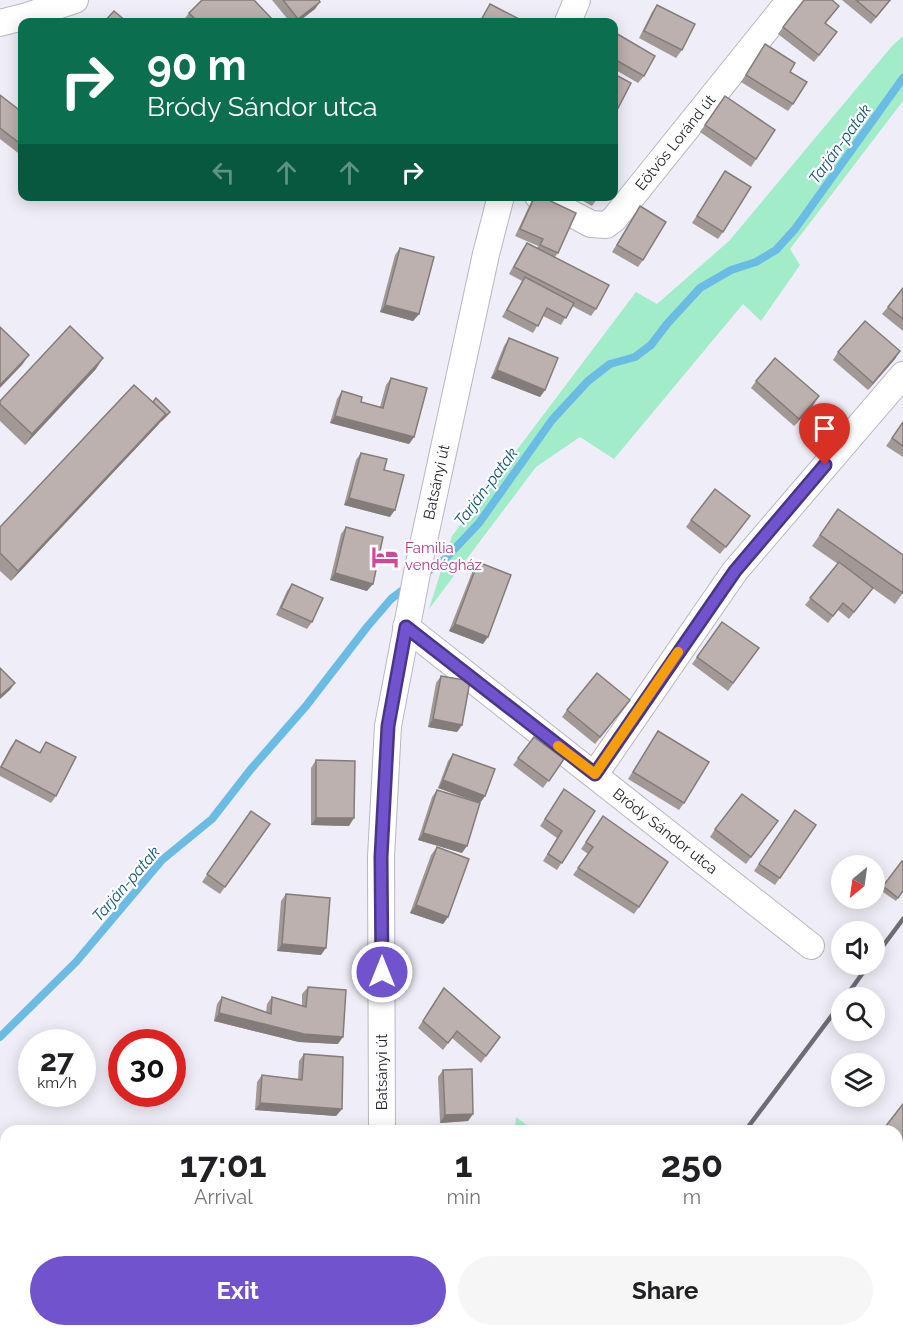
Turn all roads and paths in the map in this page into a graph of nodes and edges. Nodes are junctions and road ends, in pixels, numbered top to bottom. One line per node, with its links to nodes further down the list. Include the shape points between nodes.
1 (75, 0): 5 (street)
2 (577, 0): 6 (street)
3 (790, 0): 9 (street, Eötvös Loránd út, via 614,219 606,225 591,224)
4 (18, 18): 7 (street)
5 (19, 18)
6 (570, 18)
7 (0, 23)
8 (500, 201): 11 (street, Batsányi út)
9 (547, 201)
10 (903, 375): 12 (street, via 735,571)
11 (406, 627): 12 (street, Bródy Sándor utca); 14 (street, Batsányi út, via 388,726 381,857)
12 (595, 774): 13 (street, Bródy Sándor utca)
13 (811, 946)
14 (382, 1125)

